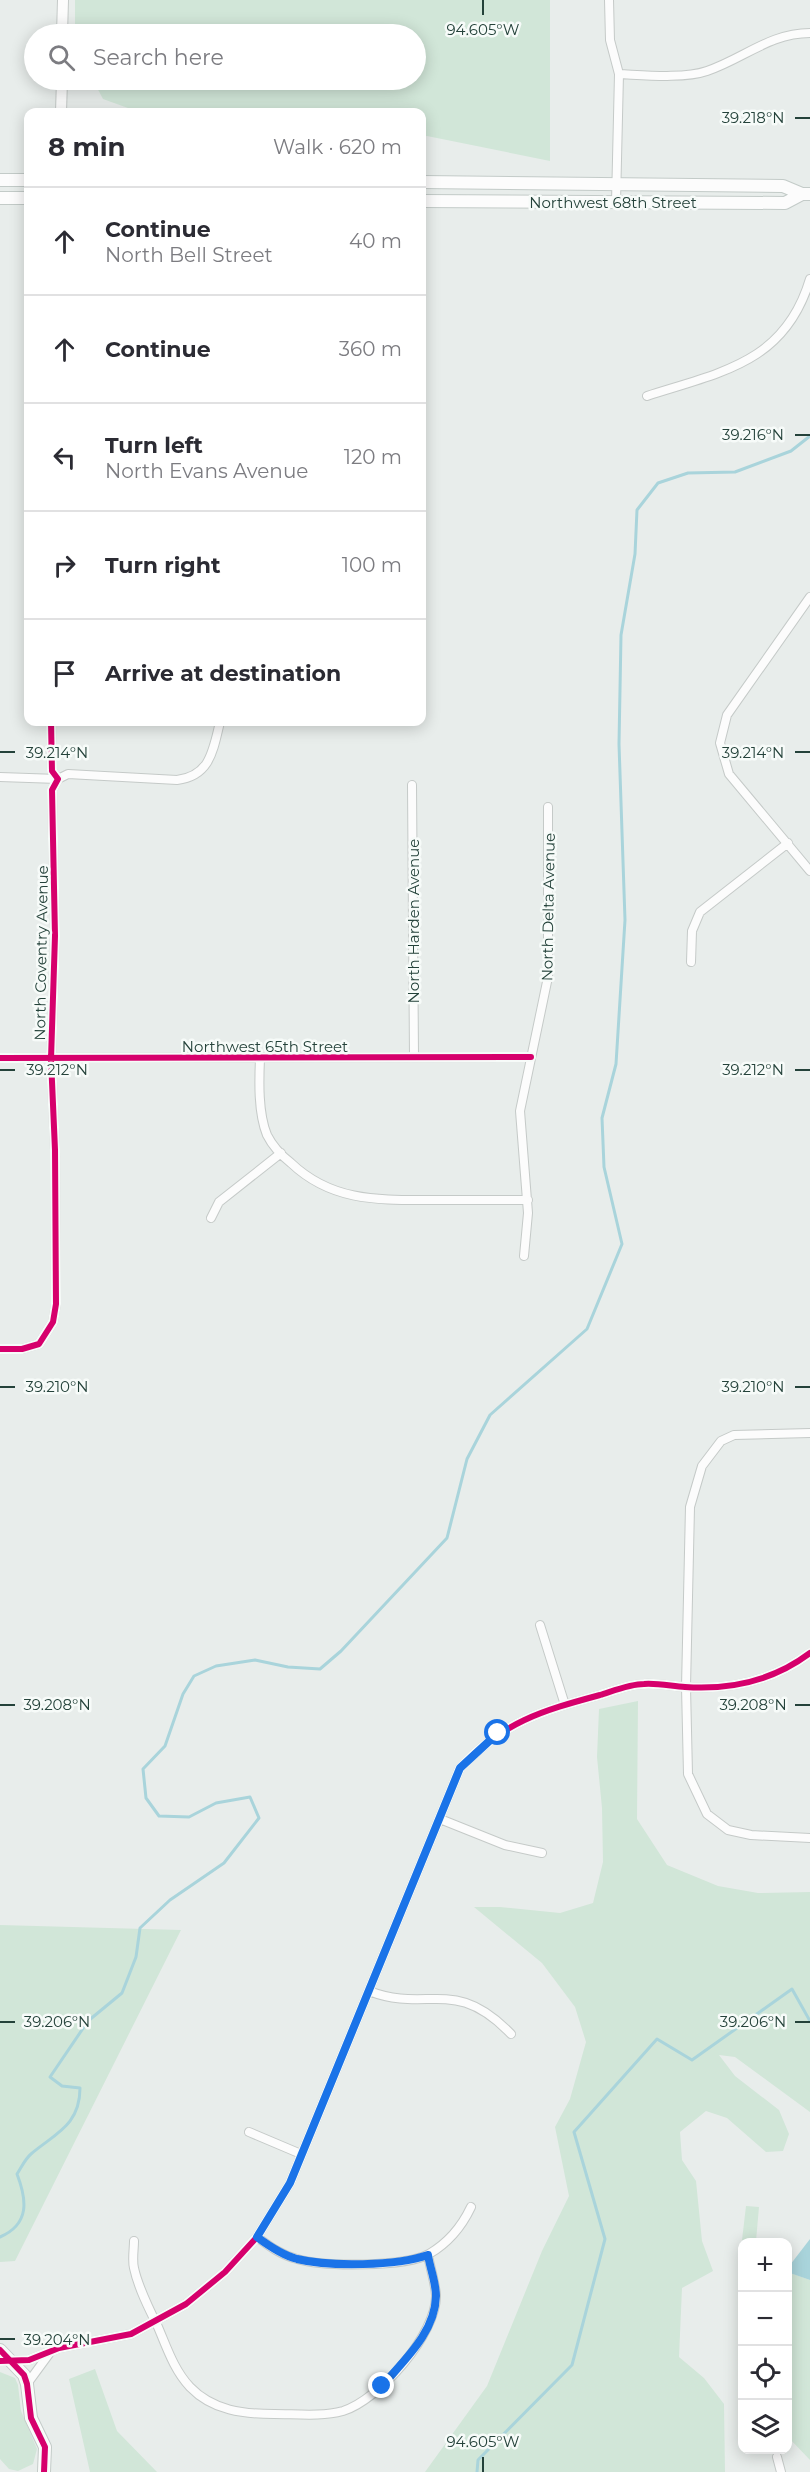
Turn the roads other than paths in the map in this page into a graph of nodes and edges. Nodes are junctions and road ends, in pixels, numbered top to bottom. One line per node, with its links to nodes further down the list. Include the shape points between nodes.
1 (63, 0): 3 (street)
2 (609, 0): 5 (street, via 610,40)
3 (62, 24)
4 (810, 33): 5 (street, via 779,36 704,73)
5 (619, 74): 11 (street)
6 (62, 90): 7 (street)
7 (61, 108)
8 (0, 180): 9 (main road)
9 (24, 180)
10 (426, 182): 11 (main road, Northwest 68th Street)
11 (617, 184): 12 (main road, Northwest 68th Street, via 783,186); 16 (street)
12 (806, 194): 16 (main road, Northwest 68th Street, via 785,204)
13 (0, 198): 14 (main road)
14 (24, 198)
15 (426, 201): 16 (main road, Northwest 68th Street)
16 (616, 202)
17 (810, 279): 18 (street, via 798,310 764,352 737,367)
18 (647, 396)
19 (810, 597): 26 (street, via 727,715 721,734 722,755 729,774)
20 (51, 726): 23 (street, North Coventry Avenue, via 52,771)
21 (219, 726): 23 (street, via 206,766 199,774 177,780 78,774)
22 (0, 777): 23 (street)
23 (58, 779): 33 (street, North Coventry Avenue, via 52,790 55,936)
24 (412, 785): 29 (street, North Harden Avenue)
25 (548, 807): 30 (street, North Delta Avenue, via 549,977)
26 (788, 843): 27 (street); 28 (street, via 700,912 692,931)
27 (810, 871)
28 (691, 962)
29 (414, 1057): 30 (street, Northwest 65th Street); 32 (street, Northwest 65th Street)
30 (531, 1057): 35 (street, North Delta Avenue, via 520,1111)
31 (0, 1058): 33 (street, Northwest 65th Street)
32 (260, 1058): 33 (street, Northwest 65th Street); 34 (street, via 267,1135)
33 (51, 1059): 38 (street, North Coventry Avenue, via 56,1304 49,1330 39,1344)
34 (281, 1153): 35 (street, via 323,1187 363,1199); 36 (street, via 219,1202)
35 (528, 1200): 37 (street, North Delta Avenue)
36 (211, 1218)
37 (524, 1256)
38 (0, 1349)
39 (810, 1433): 42 (street, via 734,1435 721,1442 702,1466 690,1507)
40 (540, 1625): 43 (street)
41 (810, 1653): 42 (street, via 788,1667 748,1683 727,1688)
42 (686, 1687): 43 (street, via 643,1683); 45 (street, via 688,1774 707,1814 728,1830 751,1836)
43 (565, 1705): 44 (street, via 523,1719 498,1733 460,1768)
44 (440, 1819): 46 (street, via 505,1845); 47 (street)
45 (810, 1838)
46 (542, 1853)
47 (369, 1991): 48 (street, via 395,1997 457,1999 494,2016); 50 (street)
48 (511, 2034)
49 (249, 2132): 50 (street)
50 (301, 2154): 52 (street, via 279,2203)
51 (471, 2207): 54 (street, via 444,2245)
52 (257, 2237): 54 (street, via 279,2253 318,2262 389,2263); 55 (street, via 207,2287)
53 (134, 2241): 55 (street, via 133,2267)
54 (428, 2255): 55 (street, via 436,2295 432,2318 419,2344 382,2386 363,2402 343,2411 316,2415 248,2414 207,2401 178,2371)
55 (156, 2322): 56 (street, via 131,2334)
56 (51, 2351): 57 (street, via 29,2360); 58 (street)
57 (3, 2357): 58 (main road, via 24,2375)
58 (27, 2384): 60 (main road, via 31,2418 45,2447)
59 (777, 2457): 61 (street)
60 (42, 2470)
61 (781, 2472)

